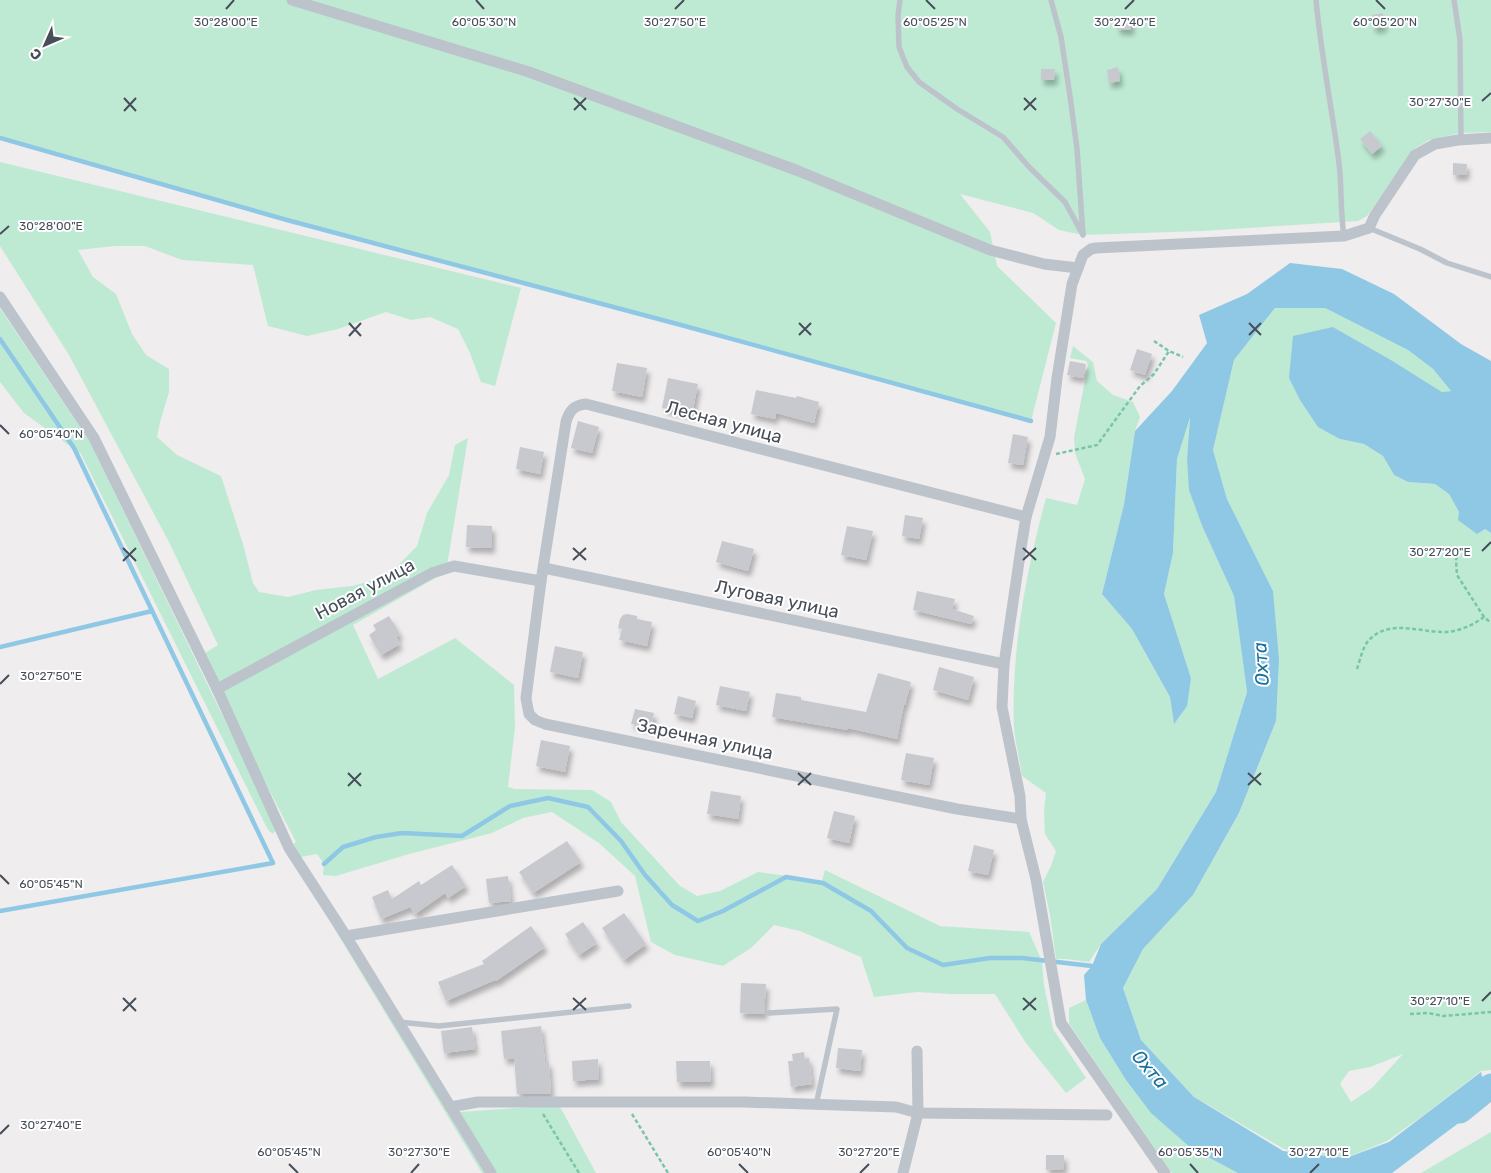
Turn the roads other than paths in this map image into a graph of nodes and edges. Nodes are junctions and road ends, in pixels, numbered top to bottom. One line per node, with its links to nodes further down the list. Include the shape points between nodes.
1 (292, 0): 10 (street, via 529,72 796,170 990,250 1044,264)
2 (900, 0): 3 (lane, via 899,47 919,82 1002,137 1065,202 1083,235 1070,96)
3 (1051, 0)
4 (1316, 0): 9 (lane, via 1323,66 1340,165)
5 (1454, 0): 7 (lane, via 1460,40)
6 (1491, 138): 7 (street)
7 (1460, 140): 8 (street, via 1435,144 1415,155)
8 (1369, 228): 9 (street); 11 (lane, via 1447,263)
9 (1344, 236): 10 (street, via 1096,248 1083,255)
10 (1078, 268): 13 (street, via 1065,322 1050,437)
11 (1491, 277)
12 (0, 297): 17 (street, via 94,438)
13 (1026, 517): 14 (street, Лесная улица, via 581,404 569,412 566,422); 16 (street)
14 (544, 568): 15 (street, Заречная улица); 16 (street, Луговая улица)
15 (541, 581): 17 (street, Новая улица, via 454,566 432,573); 18 (street, Заречная улица, via 526,698 528,714 535,720 938,805)
16 (1004, 664): 18 (street, via 1002,707 1020,796)
17 (217, 688): 20 (street, via 290,848)
18 (1021, 818): 31 (street, via 1036,879 1061,1023)
19 (618, 891): 20 (street)
20 (346, 936): 23 (street)
21 (629, 1006): 23 (lane, via 439,1026)
22 (768, 1013): 25 (lane, via 836,1009)
23 (397, 1022): 26 (street)
24 (917, 1051): 27 (street)
25 (816, 1105): 26 (street, via 535,1101 478,1102); 27 (street, via 896,1107)
26 (450, 1107): 29 (street)
27 (918, 1113): 28 (street); 30 (street)
28 (1108, 1115)
29 (491, 1173)
30 (903, 1173)
31 (1165, 1173)

